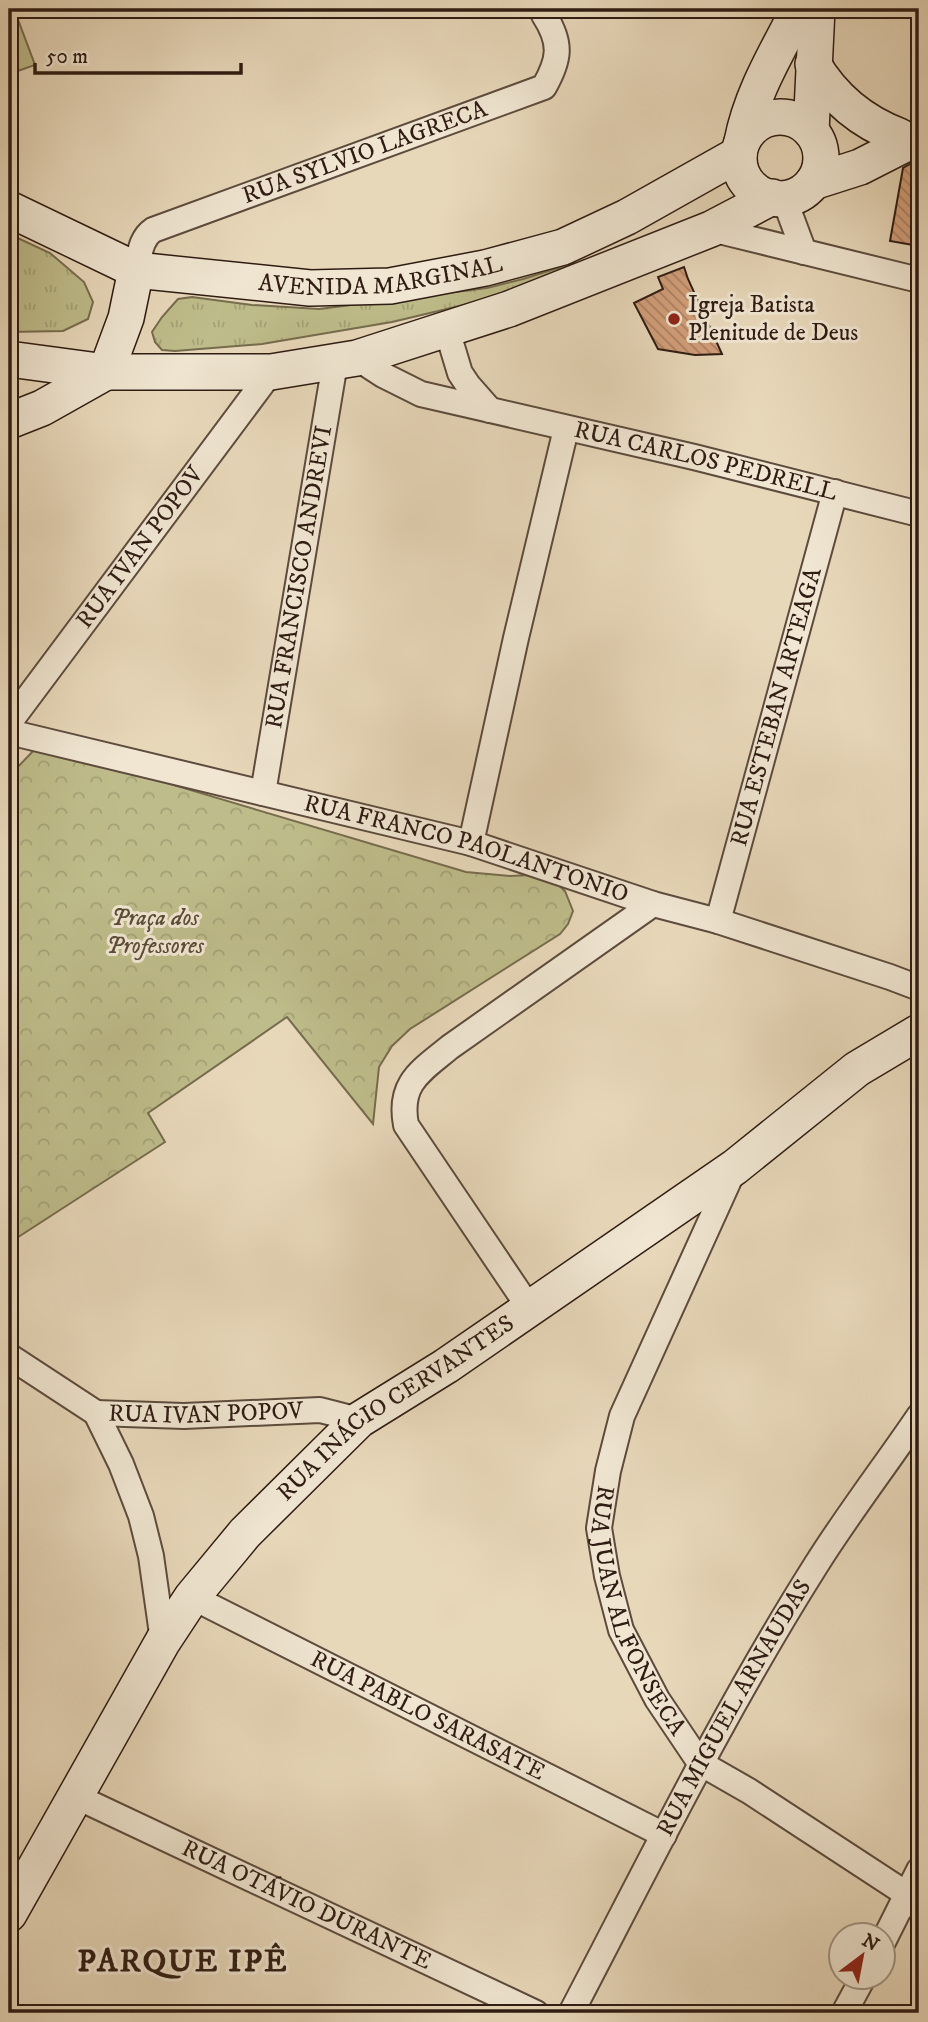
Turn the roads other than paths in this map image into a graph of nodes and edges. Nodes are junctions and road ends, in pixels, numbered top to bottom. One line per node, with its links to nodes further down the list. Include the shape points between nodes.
1 (799, 9): 5 (main road)
2 (817, 9): 4 (main road)
3 (544, 15): 14 (street, RUA SYLVIO LAGRECA, via 557,50 544,87 153,230 145,236)
4 (813, 64): 6 (main road); 7 (main road, via 839,100 857,114 882,130)
5 (755, 96): 8 (main road); 10 (main road, via 733,127)
6 (813, 134): 7 (main road, via 845,129); 8 (main road, via 802,123 779,117 748,131); 9 (main road, via 821,160 819,171)
7 (912, 137): 9 (main road, via 860,167)
8 (741, 148): 9 (main road, via 739,164 747,182 762,194); 10 (main road, AVENIDA MARGINAL)
9 (790, 192): 12 (main road, AVENIDA MARGINAL); 13 (street)
10 (668, 194): 14 (main road, AVENIDA MARGINAL, via 563,247 390,286 310,289)
11 (9, 208): 14 (main road, AVENIDA MARGINAL)
12 (711, 229): 13 (street); 16 (main road, AVENIDA MARGINAL)
13 (803, 252): 15 (street)
14 (136, 270): 19 (main road, via 126,318)
15 (919, 280)
16 (447, 330): 18 (main road, AVENIDA MARGINAL); 21 (street, via 460,373)
17 (9, 359): 19 (main road, AVENIDA MARGINAL)
18 (346, 360): 20 (main road, AVENIDA MARGINAL); 21 (street, RUA CARLOS PEDRELL, via 421,394); 28 (street, RUA FRANCISCO ANDREVI)
19 (106, 372): 20 (main road, AVENIDA MARGINAL); 22 (main road, AVENIDA MARGINAL)
20 (271, 372): 26 (street, RUA IVAN POPOV)
21 (490, 410): 23 (street, RUA CARLOS PEDRELL)
22 (9, 421)
23 (566, 429): 24 (street, RUA CARLOS PEDRELL); 29 (street)
24 (835, 492): 25 (street, RUA CARLOS PEDRELL); 31 (street, RUA ESTEBAN ARTEAGA)
25 (919, 514)
26 (9, 723)
27 (9, 732): 28 (street, RUA FRANCO PAOLANTONIO)
28 (263, 793): 29 (street, RUA FRANCO PAOLANTONIO)
29 (471, 843): 30 (street, RUA FRANCO PAOLANTONIO)
30 (653, 904): 31 (street, RUA FRANCO PAOLANTONIO); 35 (street, via 450,1047 419,1073 406,1092 406,1125)
31 (718, 921): 32 (street, RUA FRANCO PAOLANTONIO)
32 (919, 988)
33 (919, 1032): 34 (main road, RUA INÁCIO CERVANTES, via 857,1069)
34 (736, 1167): 35 (main road, RUA INÁCIO CERVANTES); 42 (street, RUA JUAN ALFONSECA, via 622,1416 599,1528 621,1630 657,1699)
35 (530, 1309): 39 (main road, RUA INÁCIO CERVANTES)
36 (9, 1356): 37 (street, RUA IVAN POPOV)
37 (96, 1413): 39 (street, RUA IVAN POPOV, via 184,1416 320,1410); 41 (street, RUA IVAN POPOV, via 141,1516)
38 (919, 1416): 42 (street, RUA MIGUEL ARNAUDAS, via 817,1565)
39 (359, 1420): 40 (main road, RUA INÁCIO CERVANTES, via 244,1533)
40 (192, 1597): 41 (main road, RUA INÁCIO CERVANTES); 44 (street, RUA PABLO SARASATE)
41 (163, 1641): 43 (main road, RUA INÁCIO CERVANTES)
42 (700, 1763): 44 (street, RUA MIGUEL ARNAUDAS); 46 (street, RUA JUAN ALFONSECA)
43 (75, 1796): 47 (main road, RUA INÁCIO CERVANTES); 50 (street, RUA OTÁVIO DURANTE)
44 (664, 1835): 51 (street, RUA MIGUEL ARNAUDAS)
45 (919, 1870): 46 (street)
46 (914, 1902): 48 (street)
47 (9, 1914)
48 (897, 1923)
49 (856, 1990): 52 (street)
50 (536, 2013)
51 (571, 2013)
52 (844, 2013)

